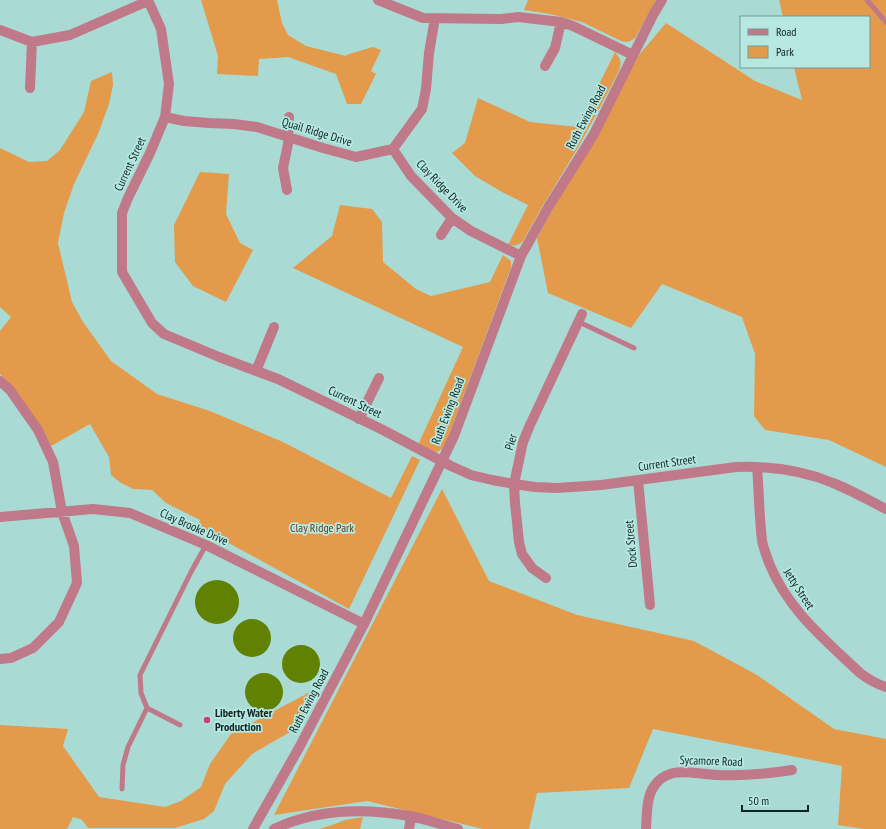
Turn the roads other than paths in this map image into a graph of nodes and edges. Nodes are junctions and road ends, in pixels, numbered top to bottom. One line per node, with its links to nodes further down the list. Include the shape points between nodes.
1 (148, 0): 9 (street, via 70,34); 13 (street, Current Street, via 161,29 166,60 169,84)
2 (378, 0): 5 (street, via 422,18)
3 (662, 0): 10 (street, Ruth Ewing Road)
4 (867, 0): 7 (lane)
5 (435, 18): 6 (street, via 518,17); 16 (street, via 422,109)
6 (561, 22): 10 (street); 11 (street, via 555,48)
7 (886, 22)
8 (0, 30): 9 (street)
9 (32, 42): 12 (street)
10 (633, 55): 20 (street, Ruth Ewing Road, via 594,134)
11 (545, 66)
12 (30, 88)
13 (166, 117): 15 (street, Quail Ridge Drive, via 184,121 257,127); 24 (street, Current Street, via 122,213 122,272 152,322 164,334)
14 (289, 117): 15 (street)
15 (288, 137): 16 (street, Quail Ridge Drive, via 356,157); 17 (street, via 283,168)
16 (393, 149): 18 (street, Clay Ridge Drive, via 411,176)
17 (287, 190)
18 (452, 218): 19 (street); 20 (street, Clay Ridge Drive, via 471,232)
19 (441, 235)
20 (521, 256): 28 (street, Ruth Ewing Road)
21 (580, 318): 23 (lane); 31 (street, Pier, via 523,442)
22 (274, 327): 24 (street)
23 (634, 348)
24 (256, 371): 27 (street, Current Street, via 278,379)
25 (379, 378): 27 (street)
26 (0, 381): 33 (street, via 10,390 38,430 53,462)
27 (359, 419): 28 (street, Current Street)
28 (442, 461): 31 (street, Current Street, via 471,475); 38 (street, Ruth Ewing Road)
29 (757, 467): 30 (street, Current Street, via 736,467); 32 (street, Current Street, via 797,472 819,478); 40 (street, Jetty Street, via 762,541 781,588 803,619 860,673)
30 (638, 480): 31 (street, Current Street, via 572,487); 37 (street, Dock Street)
31 (514, 484): 36 (street, Pier, via 514,503 522,554 532,568)
32 (886, 509)
33 (62, 512): 34 (street, Clay Brooke Drive); 35 (street, Clay Brooke Drive, via 94,509 130,513); 39 (street, via 74,546 76,584 59,622 33,648 11,658)
34 (0, 517)
35 (206, 545): 38 (street, Clay Brooke Drive); 41 (lane, via 140,675 141,693)
36 (546, 578)
37 (650, 605)
38 (364, 624): 46 (street, Ruth Ewing Road)
39 (0, 658)
40 (886, 687)
41 (147, 708): 42 (lane); 44 (lane, via 128,747 123,765)
42 (180, 725)
43 (792, 770): 50 (street, Sycamore Road, via 736,776 672,773 662,778 650,794)
44 (122, 789)
45 (412, 817): 47 (street, via 388,812 347,811 306,818); 48 (street); 49 (street)
46 (253, 829)
47 (274, 829)
48 (409, 829)
49 (458, 829)
50 (646, 829)

